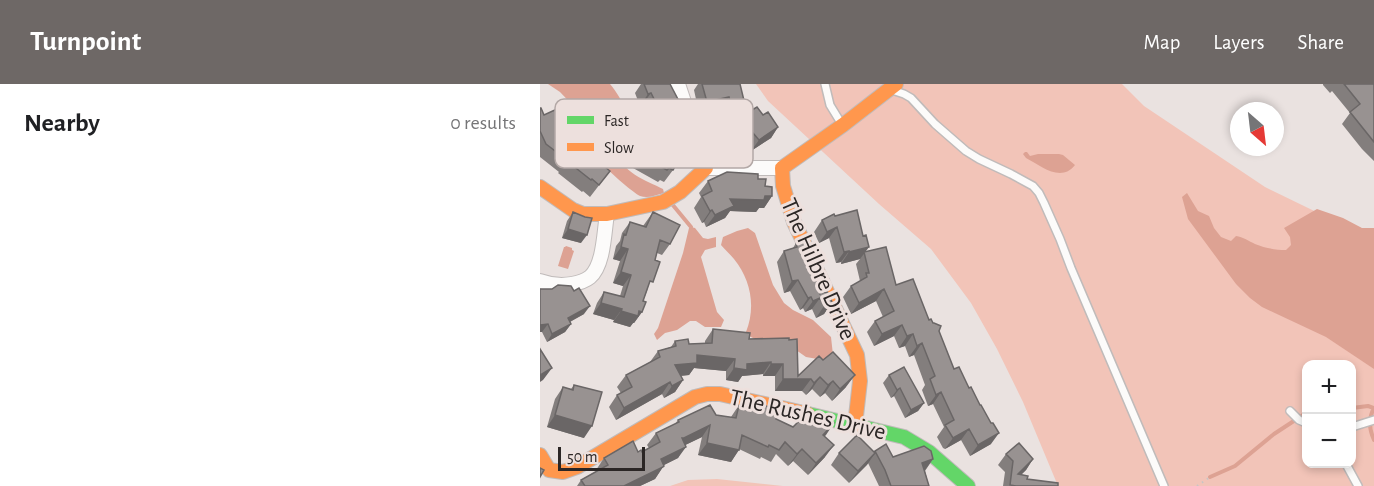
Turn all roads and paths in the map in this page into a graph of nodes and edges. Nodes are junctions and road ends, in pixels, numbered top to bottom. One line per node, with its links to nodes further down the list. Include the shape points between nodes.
1 (678, 84): 4 (street)
2 (825, 84): 5 (lane, via 830,105)
3 (893, 86): 5 (street); 20 (lane, via 966,151 1024,180 1039,193)
4 (683, 99)
5 (843, 125): 7 (street)
6 (706, 168): 7 (street, The Hilbre Drive); 9 (street, via 668,199)
7 (782, 168): 14 (street, The Hilbre Drive, via 794,222 860,365)
8 (540, 187): 9 (street, via 573,210)
9 (607, 214): 10 (street, via 601,255 590,278 565,285)
10 (540, 281)
11 (1290, 411): 12 (lane)
12 (1301, 420)
13 (1374, 420): 15 (lane)
14 (855, 425): 16 (street, The Rushes Drive, via 707,394 684,403 578,467 563,472 549,470); 19 (street, The Rushes Drive, via 914,441)
15 (1356, 426)
16 (540, 455)
17 (1348, 468): 22 (lane)
18 (1210, 477): 21 (path)
19 (968, 486)
20 (1164, 486)
21 (1197, 486)
22 (1358, 486)

